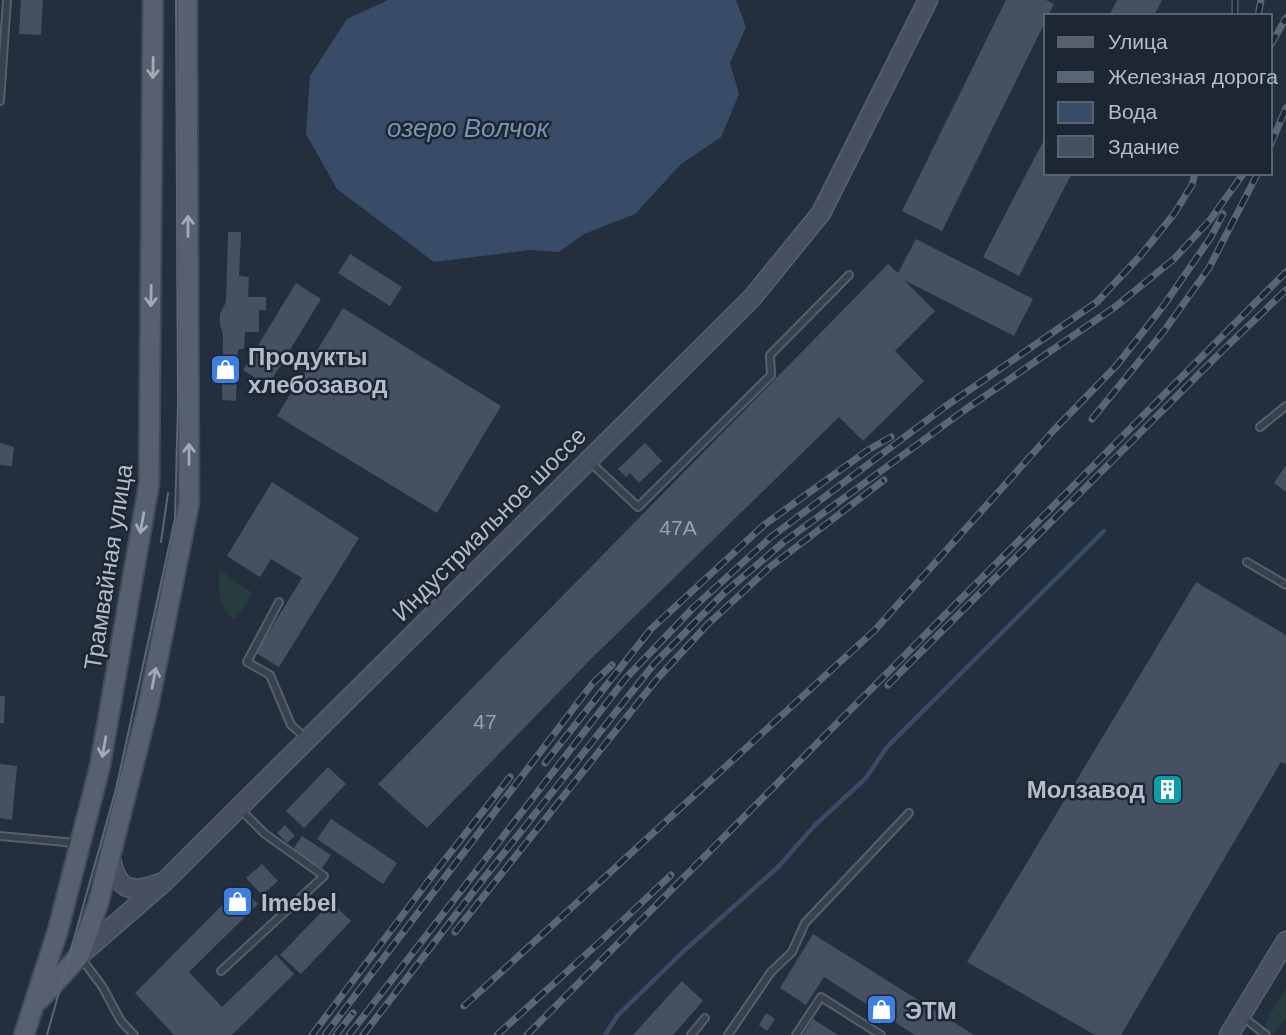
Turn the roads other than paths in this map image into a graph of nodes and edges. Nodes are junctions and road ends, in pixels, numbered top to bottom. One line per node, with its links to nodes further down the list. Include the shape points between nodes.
1 (7, 0): 5 (lane)
2 (153, 0): 17 (main road, Трамвайная улица, one-way to 17, via 149,484 100,766)
3 (187, 0): 18 (main road, one-way to 3, via 148,707 189,503)
4 (928, 0): 9 (street, Индустриальное шоссе, via 821,213 752,298)
5 (0, 102)
6 (849, 275): 9 (lane, via 770,355 771,375 638,507)
7 (1286, 406): 8 (lane)
8 (1259, 427)
9 (589, 460): 13 (street, Индустриальное шоссе)
10 (1247, 562): 11 (lane)
11 (1286, 585)
12 (279, 602): 13 (lane, via 247,662 270,675 291,724)
13 (307, 739): 14 (street, Индустриальное шоссе)
14 (239, 808): 19 (street, Индустриальное шоссе); 22 (lane, via 265,834 324,876)
15 (909, 813): 29 (lane, via 805,923 792,952 771,972)
16 (0, 836): 17 (lane)
17 (82, 843): 23 (main road, Трамвайная улица)
18 (110, 856): 19 (street, via 114,876 123,886 147,888); 21 (main road)
19 (163, 882): 21 (street, Индустриальное шоссе)
20 (1286, 941): 24 (street)
21 (79, 956): 23 (main road, Индустриальное шоссе); 27 (lane)
22 (220, 971)
23 (34, 1004): 26 (main road, Индустриальное шоссе)
24 (1241, 1015): 32 (street); 33 (lane)
25 (705, 1018): 28 (lane)
26 (24, 1035)
27 (134, 1035)
28 (691, 1035)
29 (728, 1035)
30 (796, 1035): 31 (lane, via 821,997)
31 (881, 1035)
32 (1228, 1035)
33 (1266, 1035)

